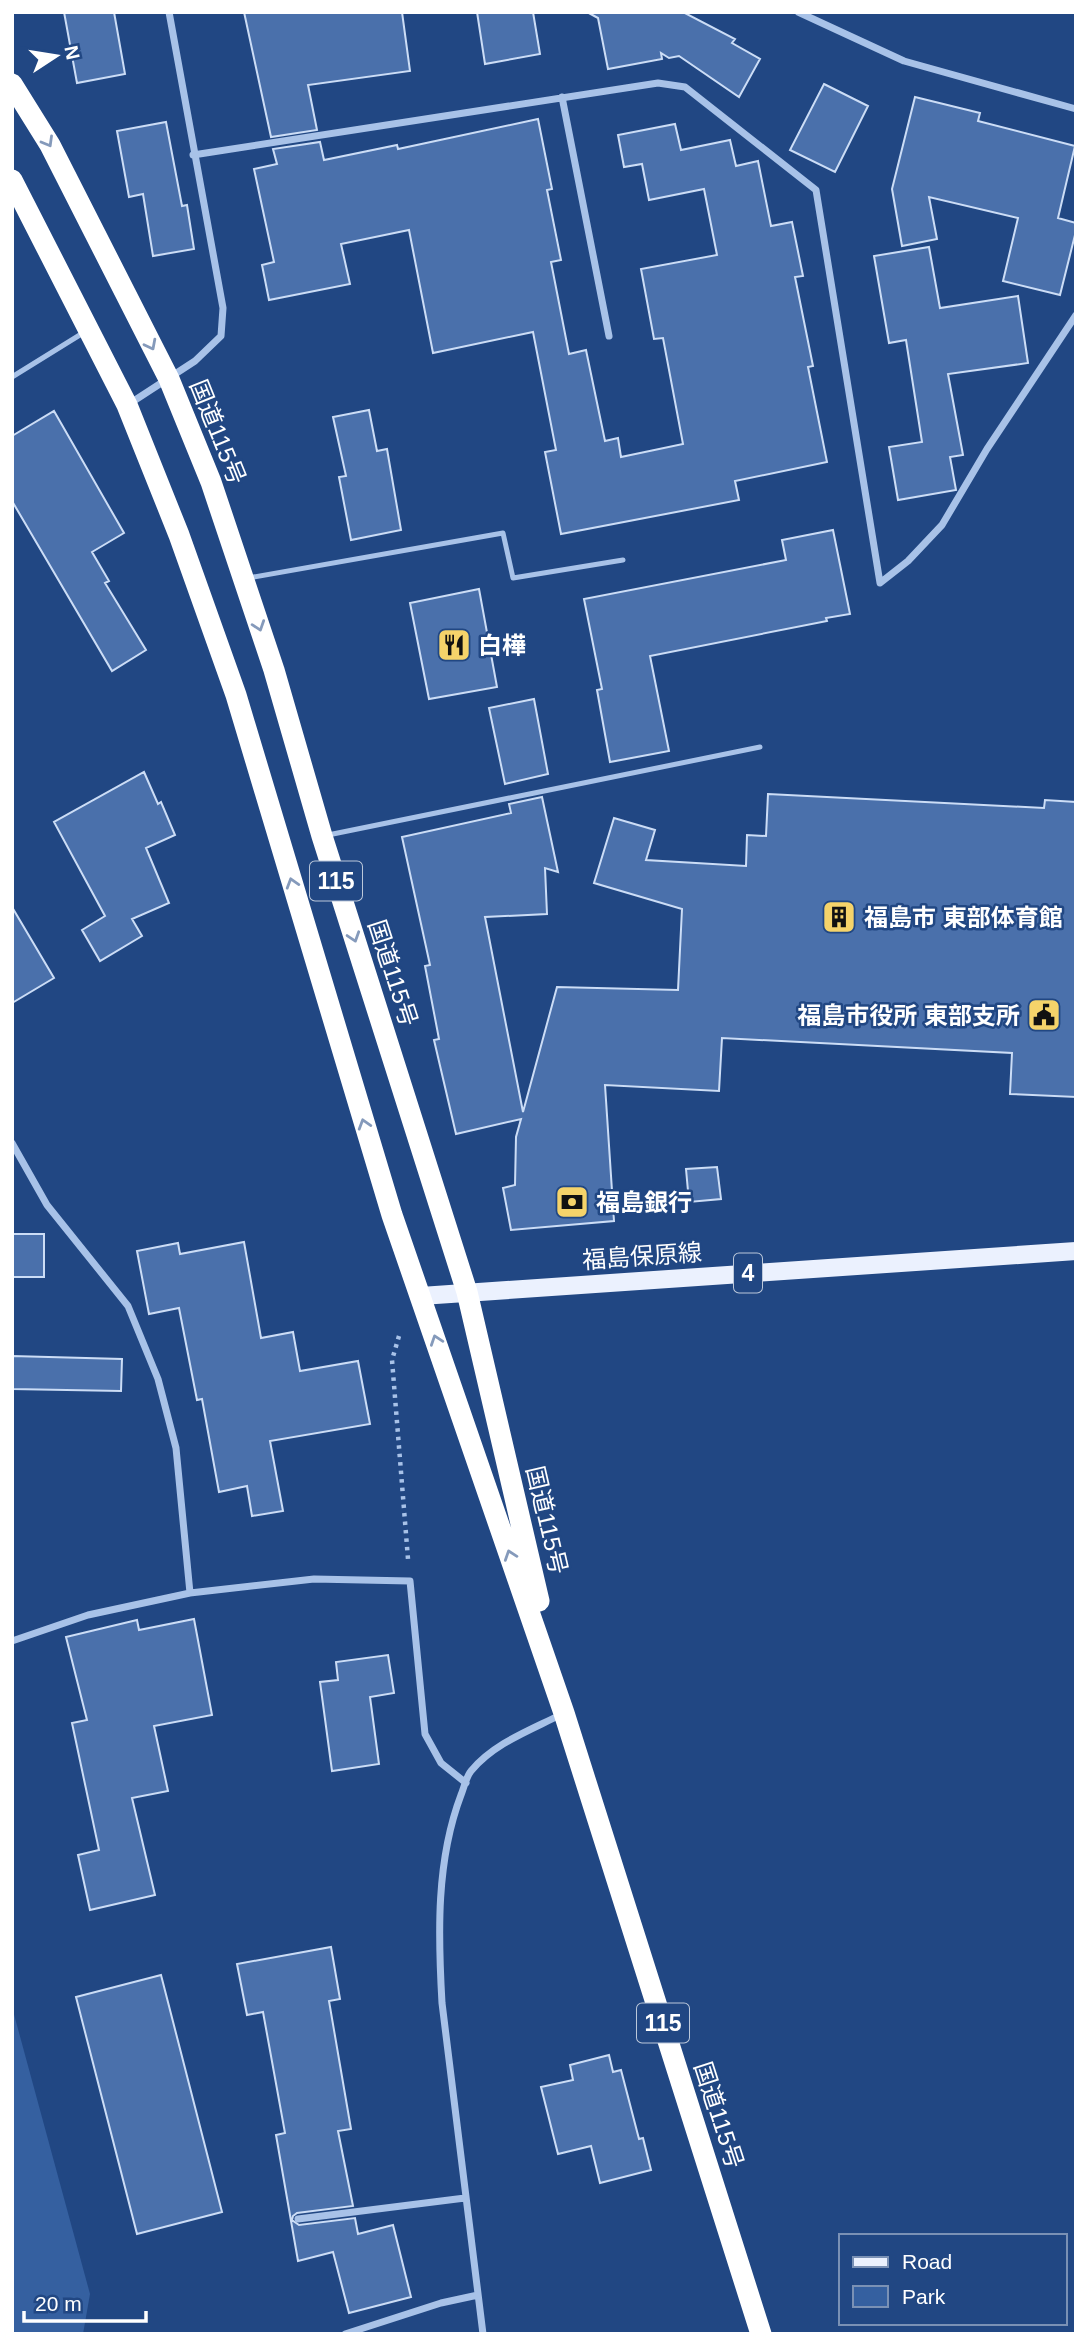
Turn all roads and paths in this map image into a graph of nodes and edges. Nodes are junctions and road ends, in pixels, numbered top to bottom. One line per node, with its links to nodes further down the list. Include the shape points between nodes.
1 (169, 12): 6 (street)
2 (801, 13): 5 (street, via 904,61)
3 (12, 84): 12 (highway, 国道115号 / 115, one-way to 12, via 50,145)
4 (562, 97): 6 (street); 8 (street, via 658,83 685,87 816,190 880,583 942,525); 10 (street)
5 (1076, 109)
6 (194, 155): 12 (street, via 223,308 221,336)
7 (12, 180): 9 (highway, 国道115号 / 115)
8 (1076, 315)
9 (89, 329): 11 (lane); 13 (highway, 国道115号 / 115)
10 (608, 336)
11 (12, 377)
12 (169, 379): 13 (street); 15 (highway, 国道115号 / 115, via 211,482)
13 (127, 405): 21 (highway, 国道115号 / 115, one-way to 13, via 392,1215 236,695)
14 (623, 560): 15 (lane, via 513,578 503,533)
15 (242, 579): 17 (highway, 国道115号 / 115, one-way to 17, via 274,670)
16 (760, 747): 17 (lane)
17 (322, 836): 20 (highway, 国道115号 / 115, one-way to 20)
18 (12, 1143): 24 (street, via 47,1205 128,1306 158,1379 176,1448)
19 (1076, 1251): 20 (main road, 福島保原線 / 4)
20 (467, 1293): 21 (main road, 福島保原線 / 4); 26 (highway, 国道115号 / 115)
21 (421, 1296): 26 (highway, 国道115号 / 115, one-way to 21)
22 (399, 1336): 23 (path, via 393,1360)
23 (410, 1581): 24 (street, via 314,1579); 27 (street, via 425,1734 441,1763)
24 (190, 1593): 25 (street, via 88,1615)
25 (12, 1641)
26 (564, 1713): 27 (street, via 497,1747 470,1772); 33 (highway, 国道115号 / 115)
27 (466, 1783): 28 (street, via 443,1865 439,1953)
28 (465, 2198): 29 (street); 30 (street)
29 (298, 2219)
30 (478, 2295): 31 (street); 32 (street)
31 (345, 2334)
32 (483, 2334)
33 (761, 2334)

